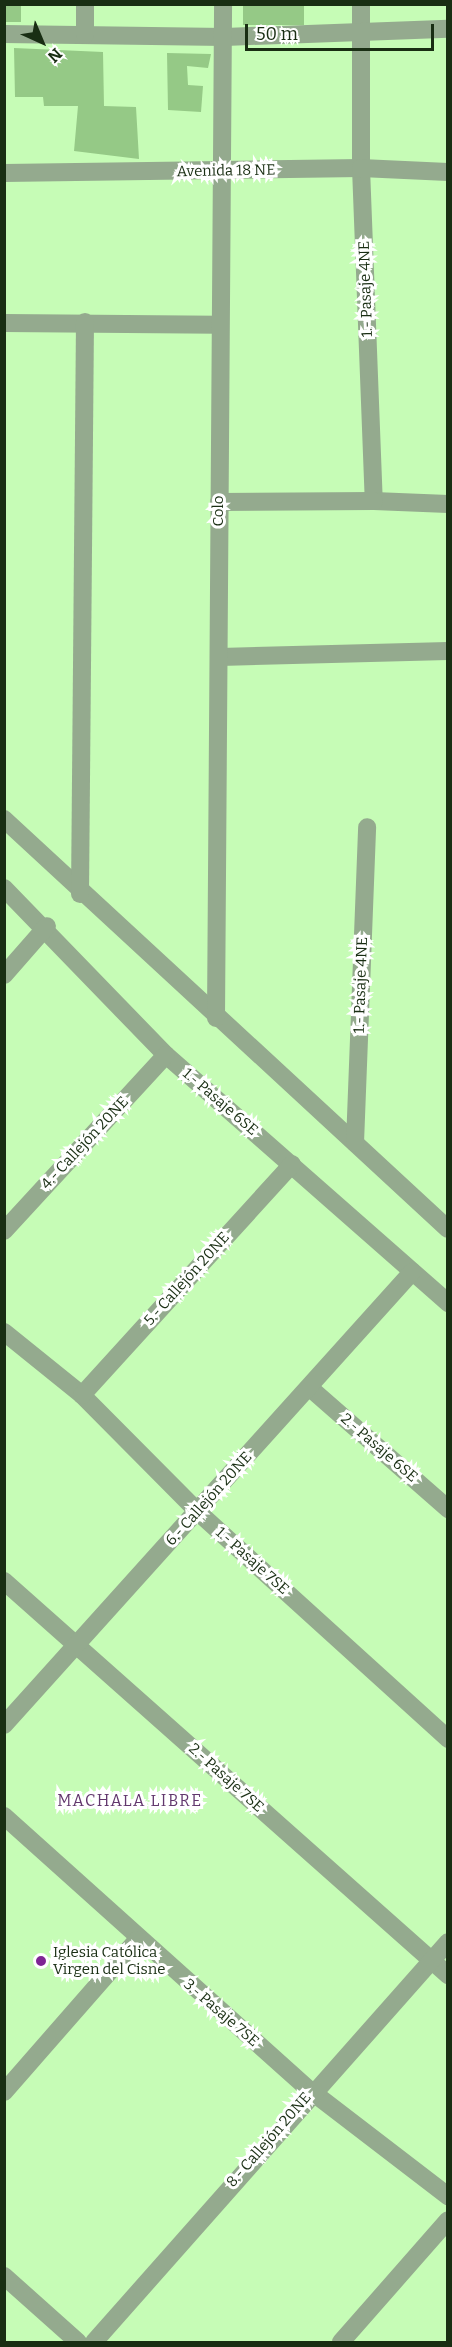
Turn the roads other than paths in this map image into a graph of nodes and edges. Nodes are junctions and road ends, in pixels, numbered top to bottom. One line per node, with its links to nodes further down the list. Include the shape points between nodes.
1 (85, 4): 7 (street)
2 (223, 4): 8 (street, Colo)
3 (362, 4): 5 (street, 1.- Pasaje 4NE)
4 (447, 29): 5 (street)
5 (361, 31): 8 (street); 9 (street, 1.- Pasaje 4NE)
6 (4, 34): 7 (street)
7 (85, 35): 8 (street)
8 (225, 37): 10 (street, Colo)
9 (361, 168): 10 (street, Avenida 18 NE); 11 (street, Avenida 18 NE); 16 (street, 1.- Pasaje 4NE)
10 (219, 172): 12 (street, Avenida 18 NE); 15 (street, Colo)
11 (447, 172)
12 (4, 173)
13 (4, 322): 14 (street)
14 (85, 322): 15 (street); 24 (street)
15 (218, 325): 17 (street, Colo)
16 (374, 501): 17 (street); 18 (street)
17 (219, 502): 20 (street, Colo)
18 (447, 504)
19 (447, 651): 20 (street)
20 (220, 657): 27 (street, Colo)
21 (4, 819): 24 (street)
22 (367, 827): 29 (street, 1.- Pasaje 4NE)
23 (4, 888): 25 (street, 1.- Pasaje 6SE)
24 (80, 894): 27 (street)
25 (47, 926): 26 (street); 28 (street, 1.- Pasaje 6SE)
26 (4, 975)
27 (216, 1018): 29 (street)
28 (166, 1055): 30 (street, 1.- Pasaje 6SE); 32 (street, 4.- Callejón 20NE)
29 (355, 1143): 31 (street)
30 (292, 1164): 33 (street, 1.- Pasaje 6SE); 37 (street, 5.- Callejón 20NE)
31 (447, 1229)
32 (4, 1231)
33 (412, 1272): 34 (street, 1.- Pasaje 6SE); 36 (street, 6.- Callejón 20NE)
34 (447, 1303)
35 (4, 1332): 37 (street, 1.- Pasaje 7SE)
36 (310, 1388): 38 (street, 2.- Pasaje 6SE); 39 (street, 6.- Callejón 20NE)
37 (82, 1395): 39 (street, 1.- Pasaje 7SE)
38 (447, 1509)
39 (198, 1512): 41 (street, 6.- Callejón 20NE); 43 (street, 1.- Pasaje 7SE)
40 (4, 1581): 41 (street, 2.- Pasaje 7SE)
41 (75, 1645): 42 (street, 6.- Callejón 20NE); 47 (street, 2.- Pasaje 7SE)
42 (4, 1725)
43 (447, 1739)
44 (4, 1816): 45 (street, 3.- Pasaje 7SE)
45 (138, 1940): 49 (street, 3.- Pasaje 7SE); 50 (street)
46 (447, 1942): 47 (street, 8.- Callejón 20NE)
47 (431, 1960): 48 (street, 2.- Pasaje 7SE); 49 (street, 8.- Callejón 20NE)
48 (447, 1975)
49 (311, 2091): 51 (street, 3.- Pasaje 7SE); 55 (street, 8.- Callejón 20NE)
50 (4, 2092)
51 (447, 2196)
52 (447, 2220): 56 (street)
53 (4, 2276): 54 (street)
54 (78, 2343)
55 (94, 2343)
56 (341, 2343)

